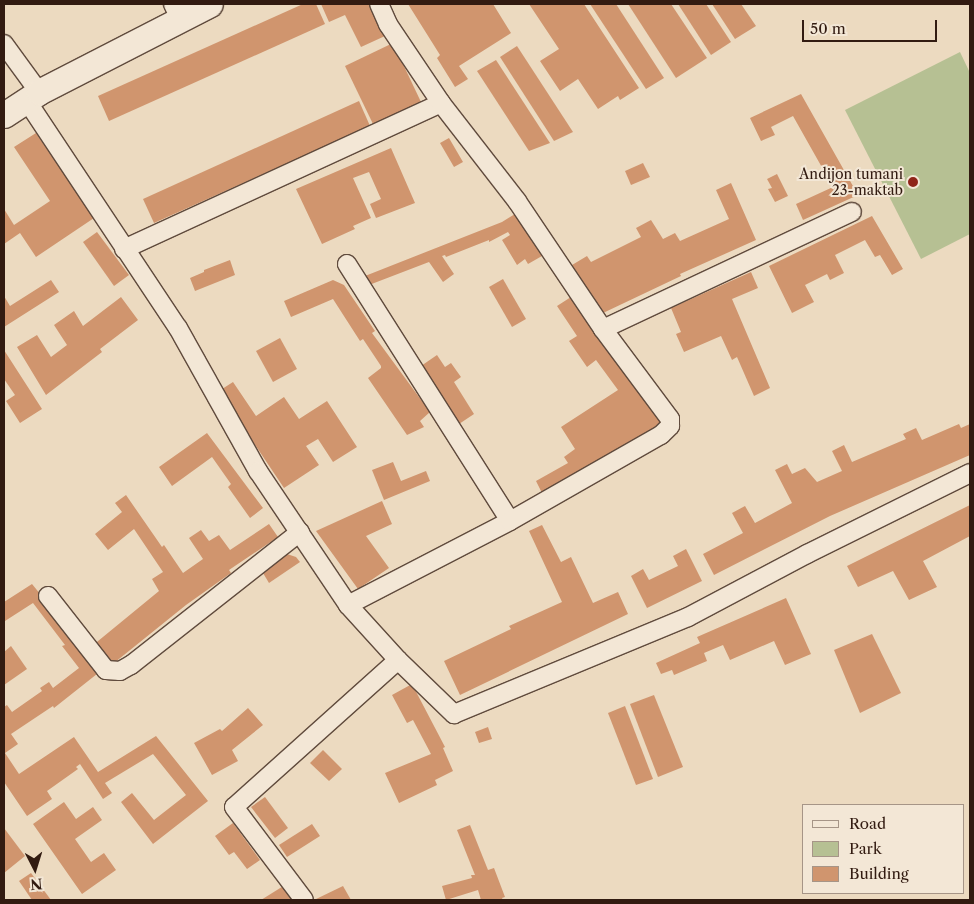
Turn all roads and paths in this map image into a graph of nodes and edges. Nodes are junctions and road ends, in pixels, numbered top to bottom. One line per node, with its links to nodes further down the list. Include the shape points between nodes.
1 (210, 4): 3 (street)
2 (379, 4): 6 (street, via 388,24)
3 (176, 12): 5 (street)
4 (4, 44): 5 (street)
5 (33, 96): 7 (street); 9 (street)
6 (441, 102): 9 (street); 11 (street, via 517,201)
7 (4, 115)
8 (852, 212): 11 (street)
9 (124, 248): 14 (street, via 178,328 258,471)
10 (348, 264): 13 (street)
11 (603, 328): 13 (street, via 670,419 670,426 661,435)
12 (970, 473): 17 (street, via 688,617 454,714)
13 (510, 521): 16 (street)
14 (300, 532): 15 (street, via 120,671 106,670); 16 (street)
15 (48, 596)
16 (348, 605): 17 (street)
17 (398, 660): 18 (street, via 234,807)
18 (304, 900)

